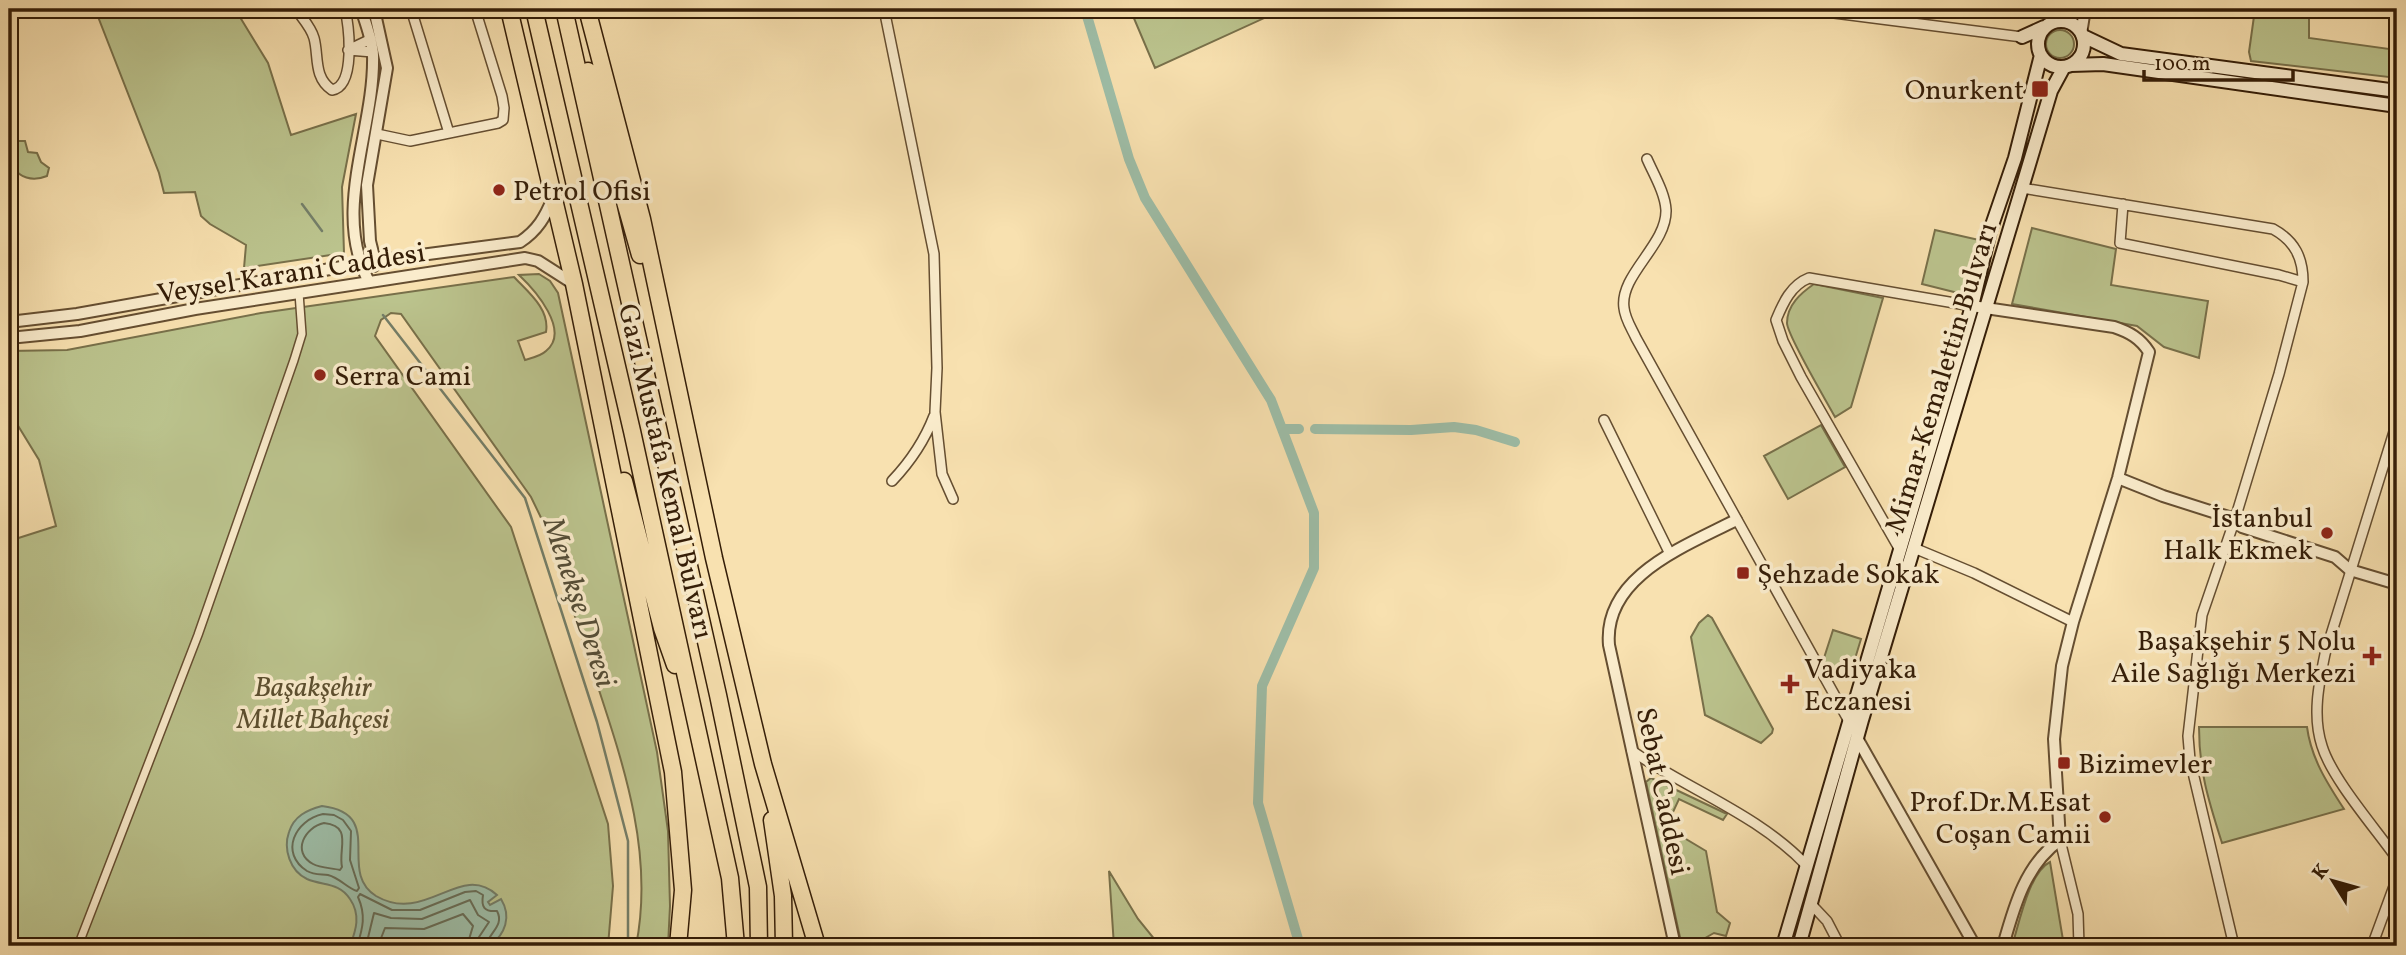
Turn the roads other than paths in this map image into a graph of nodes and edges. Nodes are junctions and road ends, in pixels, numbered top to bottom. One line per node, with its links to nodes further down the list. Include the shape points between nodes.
1 (296, 9): 19 (street, via 313,35 322,80 332,90 346,79)
2 (345, 9): 19 (street)
3 (361, 9): 18 (street)
4 (374, 9): 26 (street, via 387,68)
5 (411, 9): 25 (street)
6 (475, 9): 25 (street, via 505,115 498,123)
7 (509, 9): 29 (highway)
8 (534, 9): 57 (highway, Gazi Mustafa Kemal Bulvarı)
9 (565, 9): 41 (highway, via 587,66); 70 (highway, Gazi Mustafa Kemal Bulvarı, via 758,887)
10 (587, 9): 41 (highway, via 642,219)
11 (884, 9): 42 (street, via 934,254)
12 (1803, 9): 17 (street)
13 (2064, 9): 15 (street)
14 (2085, 9): 16 (street)
15 (2049, 25): 16 (main road, via 2069,22); 17 (main road); 21 (main road, via 2038,39)
16 (2082, 35): 22 (main road, via 2081,55); 23 (main road, via 2122,54)
17 (2022, 37): 21 (main road)
18 (371, 39): 19 (street); 20 (street)
19 (348, 50): 20 (street)
20 (373, 52): 32 (street, via 354,191)
21 (2040, 53): 22 (main road, via 2050,64); 37 (main road, Mimar Kemalettin Bulvarı)
22 (2067, 66): 24 (main road, via 2102,64); 28 (main road, Mimar Kemalettin Bulvarı, via 2052,91)
23 (2397, 91)
24 (2397, 106)
25 (449, 133): 26 (street, via 410,141)
26 (377, 134): 31 (street, via 367,185)
27 (1647, 159): 49 (street, via 1666,211 1663,228 1627,289 1624,311)
28 (2022, 188): 30 (street); 38 (main road, Mimar Kemalettin Bulvarı)
29 (554, 197): 31 (street, Veysel Karani Caddesi, via 544,220 520,242); 35 (highway)
30 (2123, 204): 34 (street, via 2273,229 2294,244); 34 (street, via 2120,243)
31 (375, 261): 32 (street, Veysel Karani Caddesi); 33 (street)
32 (360, 264): 33 (street); 39 (street, Veysel Karani Caddesi)
33 (369, 282): 35 (street, Veysel Karani Caddesi, via 525,258 538,261); 36 (street, Veysel Karani Caddesi)
34 (2303, 282): 48 (street)
35 (573, 284): 57 (highway, via 662,628); 68 (highway, via 673,772 683,890)
36 (299, 293): 40 (street, Veysel Karani Caddesi, via 80,331); 67 (street, via 302,334 294,360 198,635)
37 (1972, 306): 38 (street); 51 (main road, Mimar Kemalettin Bulvarı); 51 (street, via 1809,278 1792,290 1776,320 1801,377)
38 (1986, 307): 45 (street, via 2114,327 2143,343 2149,352); 50 (main road, Mimar Kemalettin Bulvarı)
39 (9, 322)
40 (9, 338)
41 (668, 345): 60 (highway)
42 (935, 412): 46 (street, via 912,460); 47 (street, via 942,474)
43 (1604, 420): 52 (street)
44 (2397, 422): 53 (street)
45 (2118, 478): 48 (street); 55 (street)
46 (892, 481)
47 (953, 499)
48 (2235, 519): 53 (street, via 2242,527 2335,557); 80 (street, via 2199,630 2188,736)
49 (1735, 520): 52 (street); 56 (street)
50 (1914, 548): 55 (street); 58 (main road, Mimar Kemalettin Bulvarı)
51 (1900, 550): 56 (main road, Mimar Kemalettin Bulvarı)
52 (1670, 554): 59 (street, Sebat Caddesi, via 1641,575 1616,604 1609,626)
53 (2350, 570): 54 (street); 62 (street, via 2322,669 2318,730 2333,770)
54 (2397, 584)
55 (2073, 622): 61 (street, via 2062,666 2054,739)
56 (1850, 723): 58 (main road); 63 (main road, Mimar Kemalettin Bulvarı)
57 (700, 737): 69 (highway, Gazi Mustafa Kemal Bulvarı, via 730,878)
58 (1857, 738): 64 (main road, Mimar Kemalettin Bulvarı); 77 (street)
59 (1632, 751): 63 (street, via 1727,805); 73 (street, Sebat Caddesi)
60 (763, 764): 71 (highway, via 783,896); 72 (highway)
61 (2060, 840): 78 (street, via 2045,850 2032,869 2012,910); 79 (street, via 2078,914)
62 (2397, 859)
63 (1807, 866): 64 (main road); 74 (main road, Mimar Kemalettin Bulvarı)
64 (1818, 877): 66 (main road, Mimar Kemalettin Bulvarı)
65 (2397, 878): 81 (street)
66 (1811, 904): 75 (main road, Mimar Kemalettin Bulvarı); 76 (street, via 1827,920)
67 (79, 946)
68 (678, 946)
69 (736, 946)
70 (759, 946)
71 (784, 946)
72 (817, 946)
73 (1675, 946)
74 (1783, 946)
75 (1799, 946)
76 (1840, 946)
77 (1975, 946)
78 (2003, 946)
79 (2079, 946)
80 (2234, 946)
81 (2372, 946)

